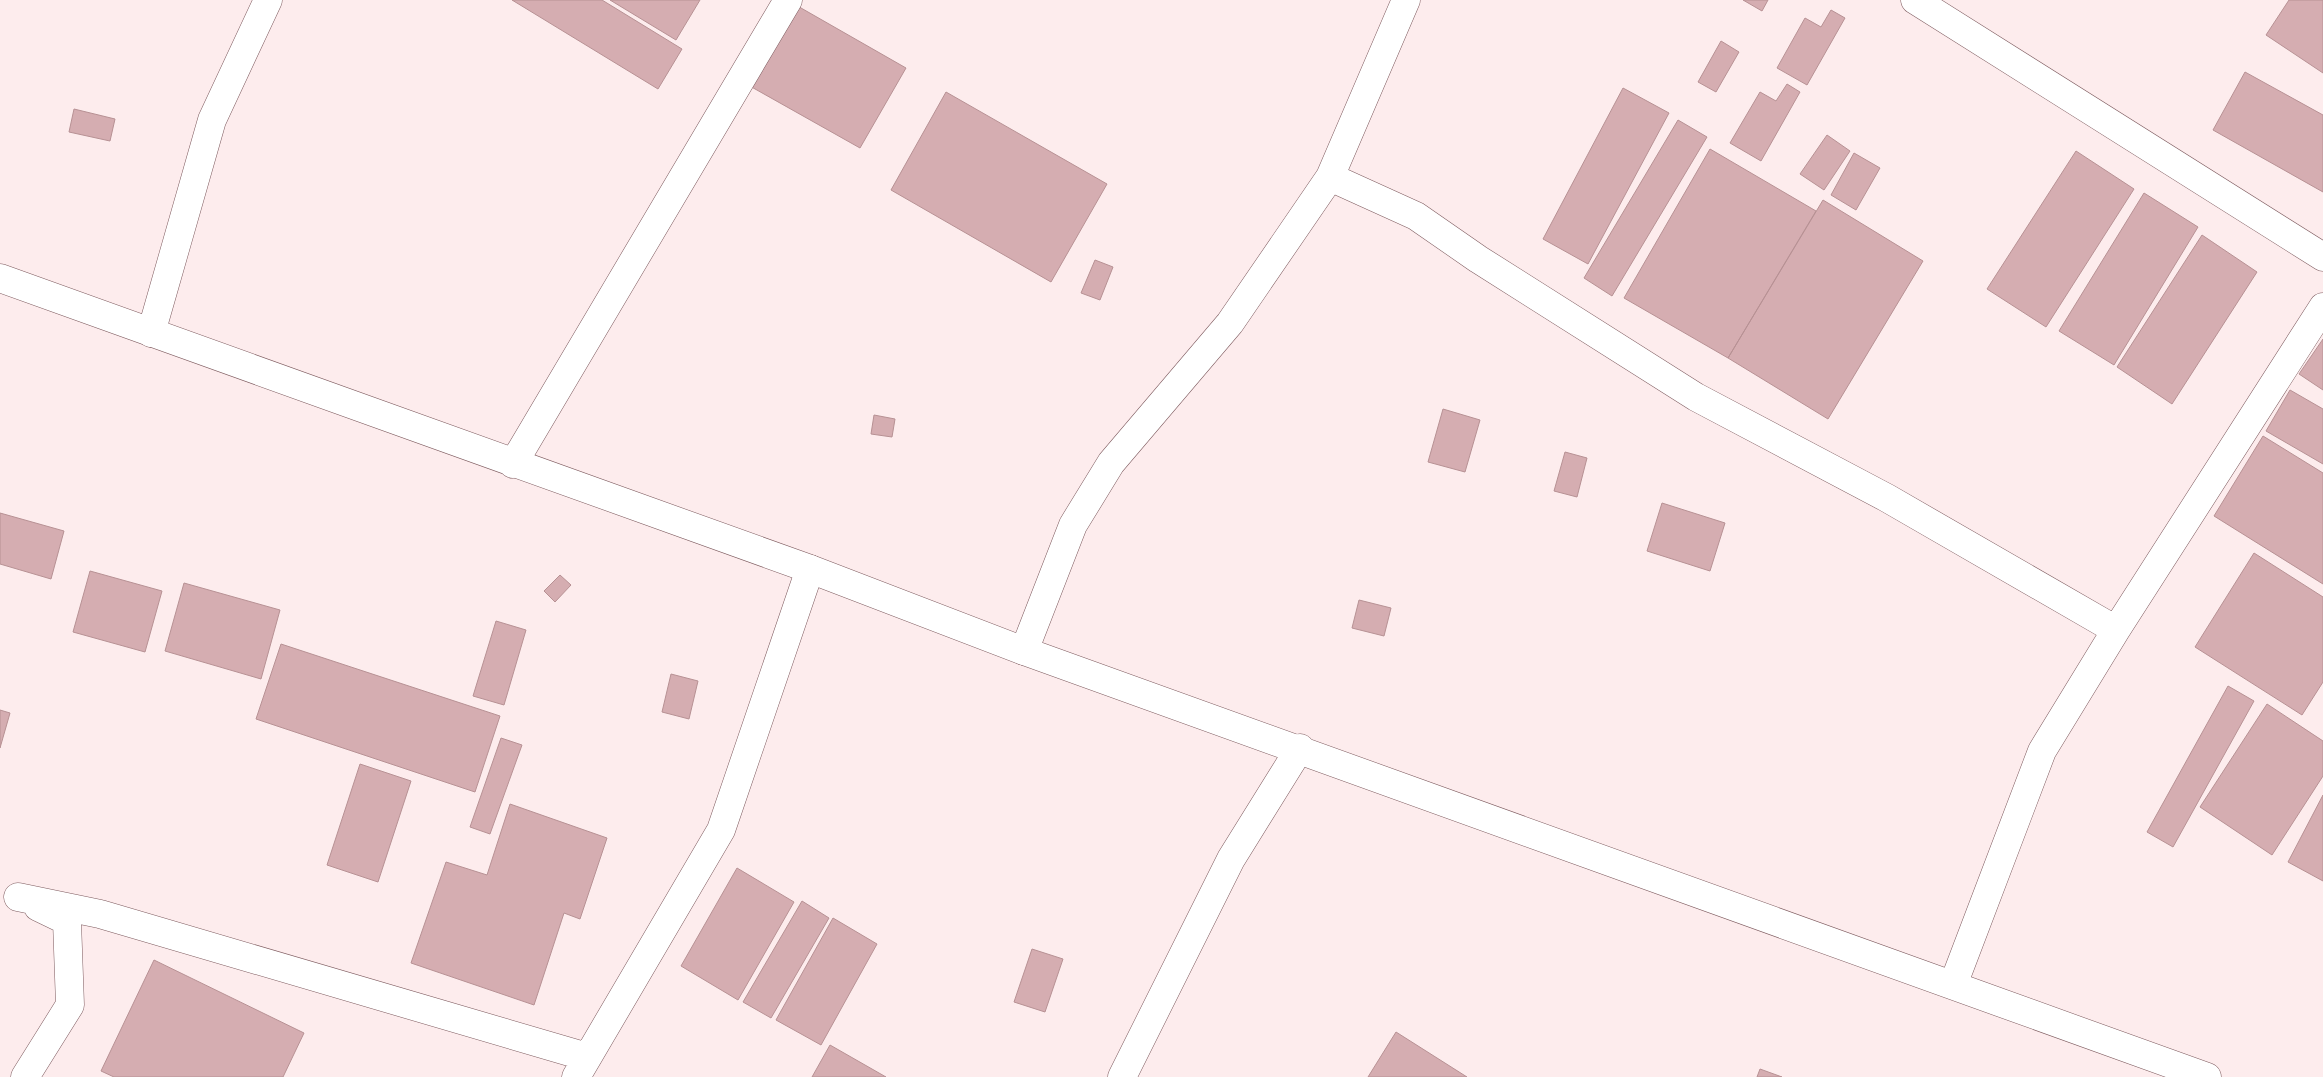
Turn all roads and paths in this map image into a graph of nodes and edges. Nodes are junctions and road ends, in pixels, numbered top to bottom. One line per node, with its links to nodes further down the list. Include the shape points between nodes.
1 (788, 0): 10 (street)
2 (1406, 0): 5 (street)
3 (1915, 0): 6 (street)
4 (265, 1): 9 (street, via 212,120)
5 (1330, 177): 12 (street, via 1416,216 1478,259 1696,396 1887,498); 13 (street, via 1230,322 1111,463 1074,525)
6 (2323, 257)
7 (0, 278): 9 (street)
8 (2323, 307): 12 (street)
9 (151, 333): 10 (street)
10 (513, 464): 11 (street)
11 (810, 569): 13 (street); 17 (street, via 721,830)
12 (2116, 630): 16 (street, via 2042,751)
13 (1024, 651): 14 (street)
14 (1300, 748): 16 (street); 19 (street, via 1231,860)
15 (9, 893): 17 (street, via 100,914); 18 (street, via 67,921 70,1005)
16 (1953, 985): 20 (street)
17 (582, 1067)
18 (25, 1077)
19 (1122, 1077)
20 (2207, 1077)

